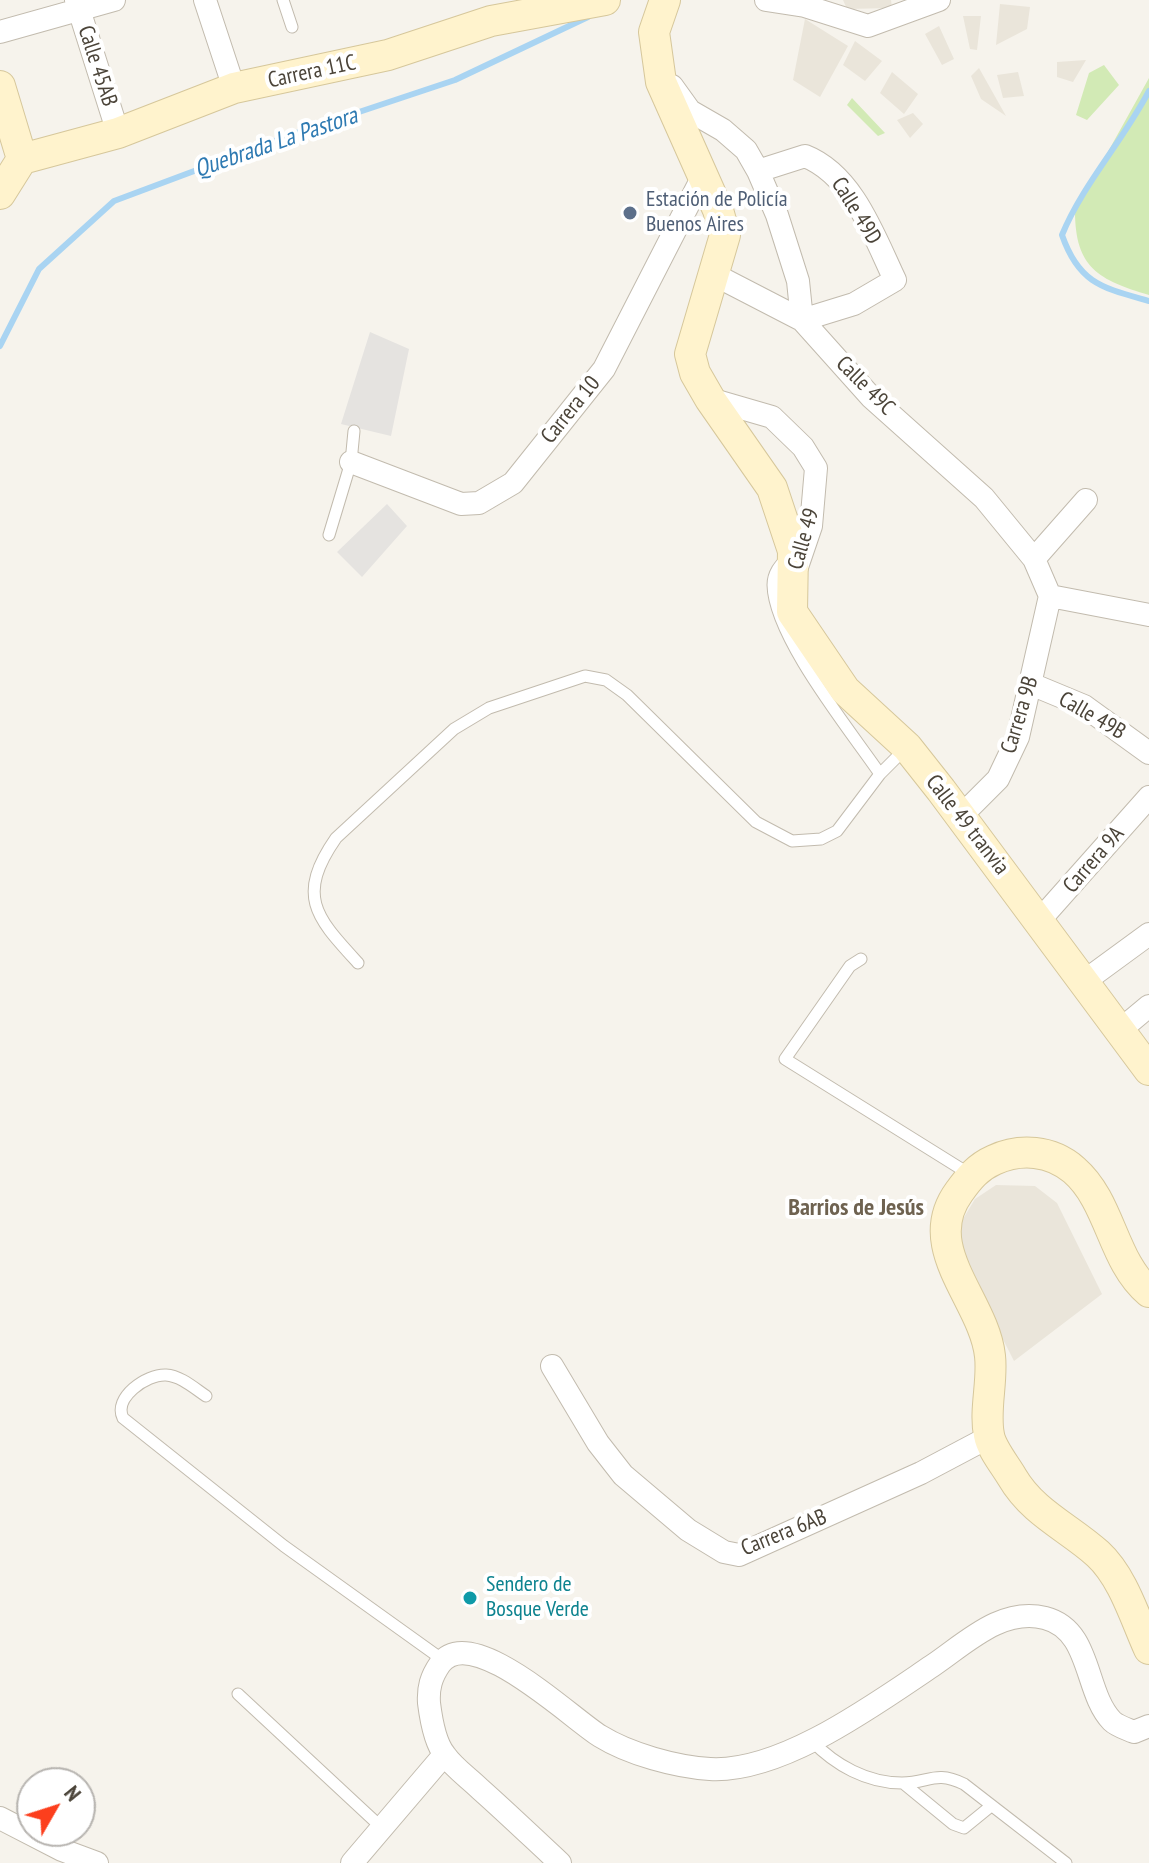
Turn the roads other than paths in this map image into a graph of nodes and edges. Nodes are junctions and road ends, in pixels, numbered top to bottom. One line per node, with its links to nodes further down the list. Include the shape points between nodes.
1 (114, 0): 8 (street)
2 (205, 0): 14 (street)
3 (283, 0): 10 (lane)
4 (605, 0): 9 (main road, Carrera 11C)
5 (665, 0): 12 (main road, Calle 49, via 654,32)
6 (766, 0): 7 (street, via 868,26)
7 (939, 0)
8 (77, 5): 11 (street); 15 (street, Calle 45AB)
9 (530, 7): 14 (main road, Carrera 11C, via 388,55)
10 (292, 27)
11 (0, 32)
12 (661, 82): 17 (street, via 670,84 690,111 746,150); 18 (main road, Calle 49)
13 (0, 86): 16 (main road)
14 (234, 88): 15 (main road, Carrera 11C)
15 (118, 133): 16 (main road, Carrera 11C)
16 (22, 159): 19 (main road)
17 (758, 171): 21 (street, via 798,281); 21 (street, Calle 49D, via 805,156 828,167 865,217 895,280 854,304)
18 (703, 176): 20 (main road, Calle 49, via 725,235); 24 (street, Carrera 10, via 604,369 513,483 488,500 461,504)
19 (0, 194)
20 (713, 274): 21 (street); 22 (main road, Calle 49, via 690,354)
21 (802, 320): 28 (street, Calle 49C, via 871,397 984,498)
22 (710, 399): 27 (main road, Calle 49, via 772,488); 29 (street, Calle 49, via 772,417 816,468 811,526)
23 (354, 431): 24 (lane)
24 (351, 462): 26 (lane)
25 (1086, 500): 28 (street)
26 (329, 535)
27 (793, 551): 29 (main road, Calle 49); 35 (lane, via 777,568 773,585 791,643)
28 (1034, 559): 30 (street, Calle 49C)
29 (791, 584): 33 (main road, Calle 49 tranvia, via 792,612 845,690)
30 (1050, 596): 31 (street); 32 (street, Carrera 9B)
31 (1149, 615)
32 (1031, 684): 34 (street, Calle 49B, via 1084,706); 37 (street, Carrera 9B, via 1018,737 998,779)
33 (907, 747): 35 (lane); 37 (main road, Calle 49 tranvia)
34 (1149, 753)
35 (880, 774): 41 (lane, via 837,831 821,839 792,841 756,822 680,744 606,680 585,676 489,708 454,729 326,852 314,894 316,912)
36 (1149, 797): 38 (street, Carrera 9A)
37 (960, 817): 38 (main road, Calle 49 tranvia)
38 (1038, 922): 42 (main road, Calle 49 tranvia)
39 (1149, 934): 42 (street)
40 (861, 959): 46 (lane, via 850,966 785,1059)
41 (358, 963)
42 (1082, 983): 44 (main road, Calle 49 tranvia)
43 (1149, 1006): 44 (street)
44 (1119, 1031): 45 (main road, Calle 49 tranvia)
45 (1149, 1070)
46 (971, 1175): 47 (main road, via 1009,1153 1053,1157 1074,1170); 50 (main road, via 951,1203 945,1225 948,1258 990,1355)
47 (1141, 1286)
48 (552, 1366): 50 (street, Carrera 6AB, via 623,1475 688,1530 739,1555)
49 (206, 1396): 52 (lane, via 164,1374 149,1378 121,1401 119,1410 284,1546)
50 (989, 1437): 51 (main road, via 1026,1498 1099,1555 1114,1574)
51 (1149, 1649)
52 (443, 1660): 55 (street, via 459,1654 484,1657 601,1737 656,1758 709,1769 749,1766); 56 (street, via 430,1680 429,1703)
53 (238, 1694): 60 (lane)
54 (1149, 1726): 55 (street, via 1134,1732 1113,1722 1067,1631 1047,1618 1028,1616 987,1628)
55 (812, 1741): 57 (lane, via 851,1771)
56 (444, 1755): 60 (street); 63 (street)
57 (903, 1783): 58 (lane, via 947,1776); 58 (lane, via 964,1828)
58 (991, 1806): 64 (lane)
59 (0, 1818): 61 (street)
60 (381, 1827): 62 (street)
61 (97, 1863)
62 (352, 1863)
63 (560, 1863)
64 (1066, 1863)

